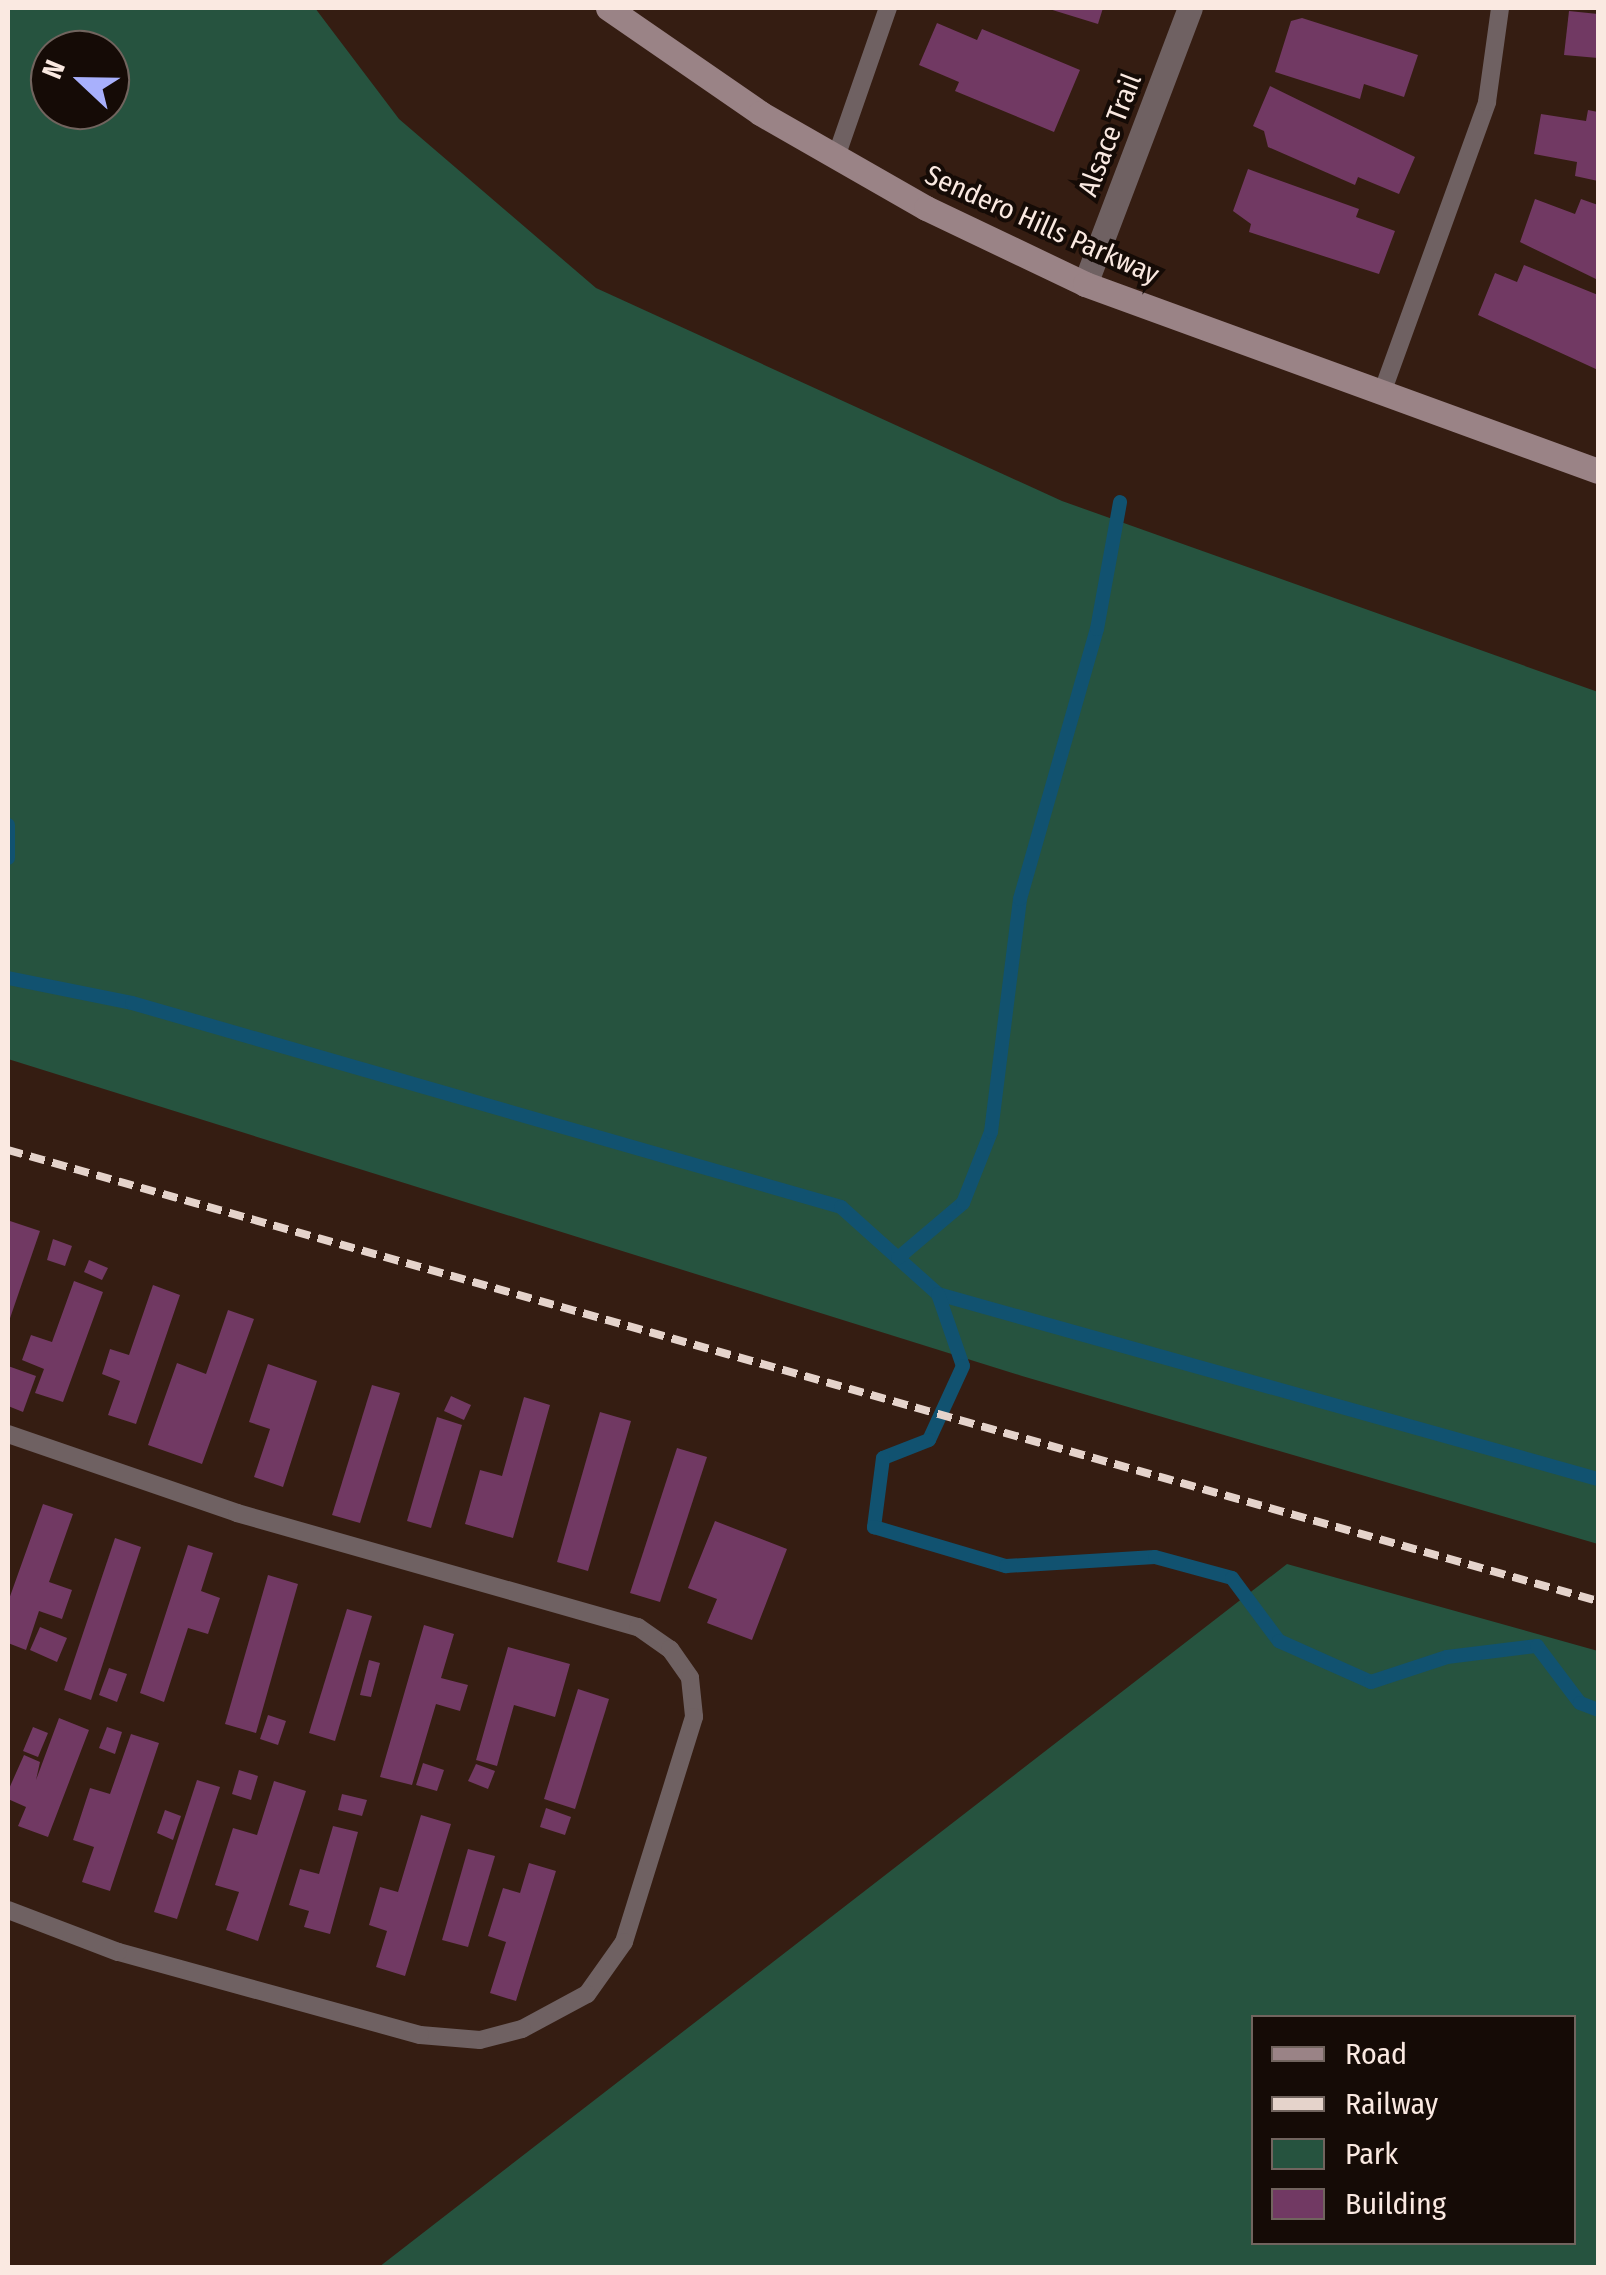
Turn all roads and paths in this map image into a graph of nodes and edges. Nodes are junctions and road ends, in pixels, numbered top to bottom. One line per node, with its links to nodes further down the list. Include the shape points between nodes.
1 (608, 8): 5 (street, Sendero Hills Parkway)
2 (888, 8): 5 (lane)
3 (1190, 8): 6 (street, Alsace Trail)
4 (1500, 8): 7 (lane, via 1486,102)
5 (836, 157): 6 (street, Sendero Hills Parkway)
6 (1085, 284): 7 (street, Sendero Hills Parkway)
7 (1383, 390): 8 (street, Sendero Hills Parkway)
8 (1598, 471)
9 (8, 1434): 10 (lane, via 237,1513 638,1627 670,1649 690,1678 694,1717 624,1942 587,1994 522,2028 480,2040 420,2035 118,1952)
10 (8, 1910)

